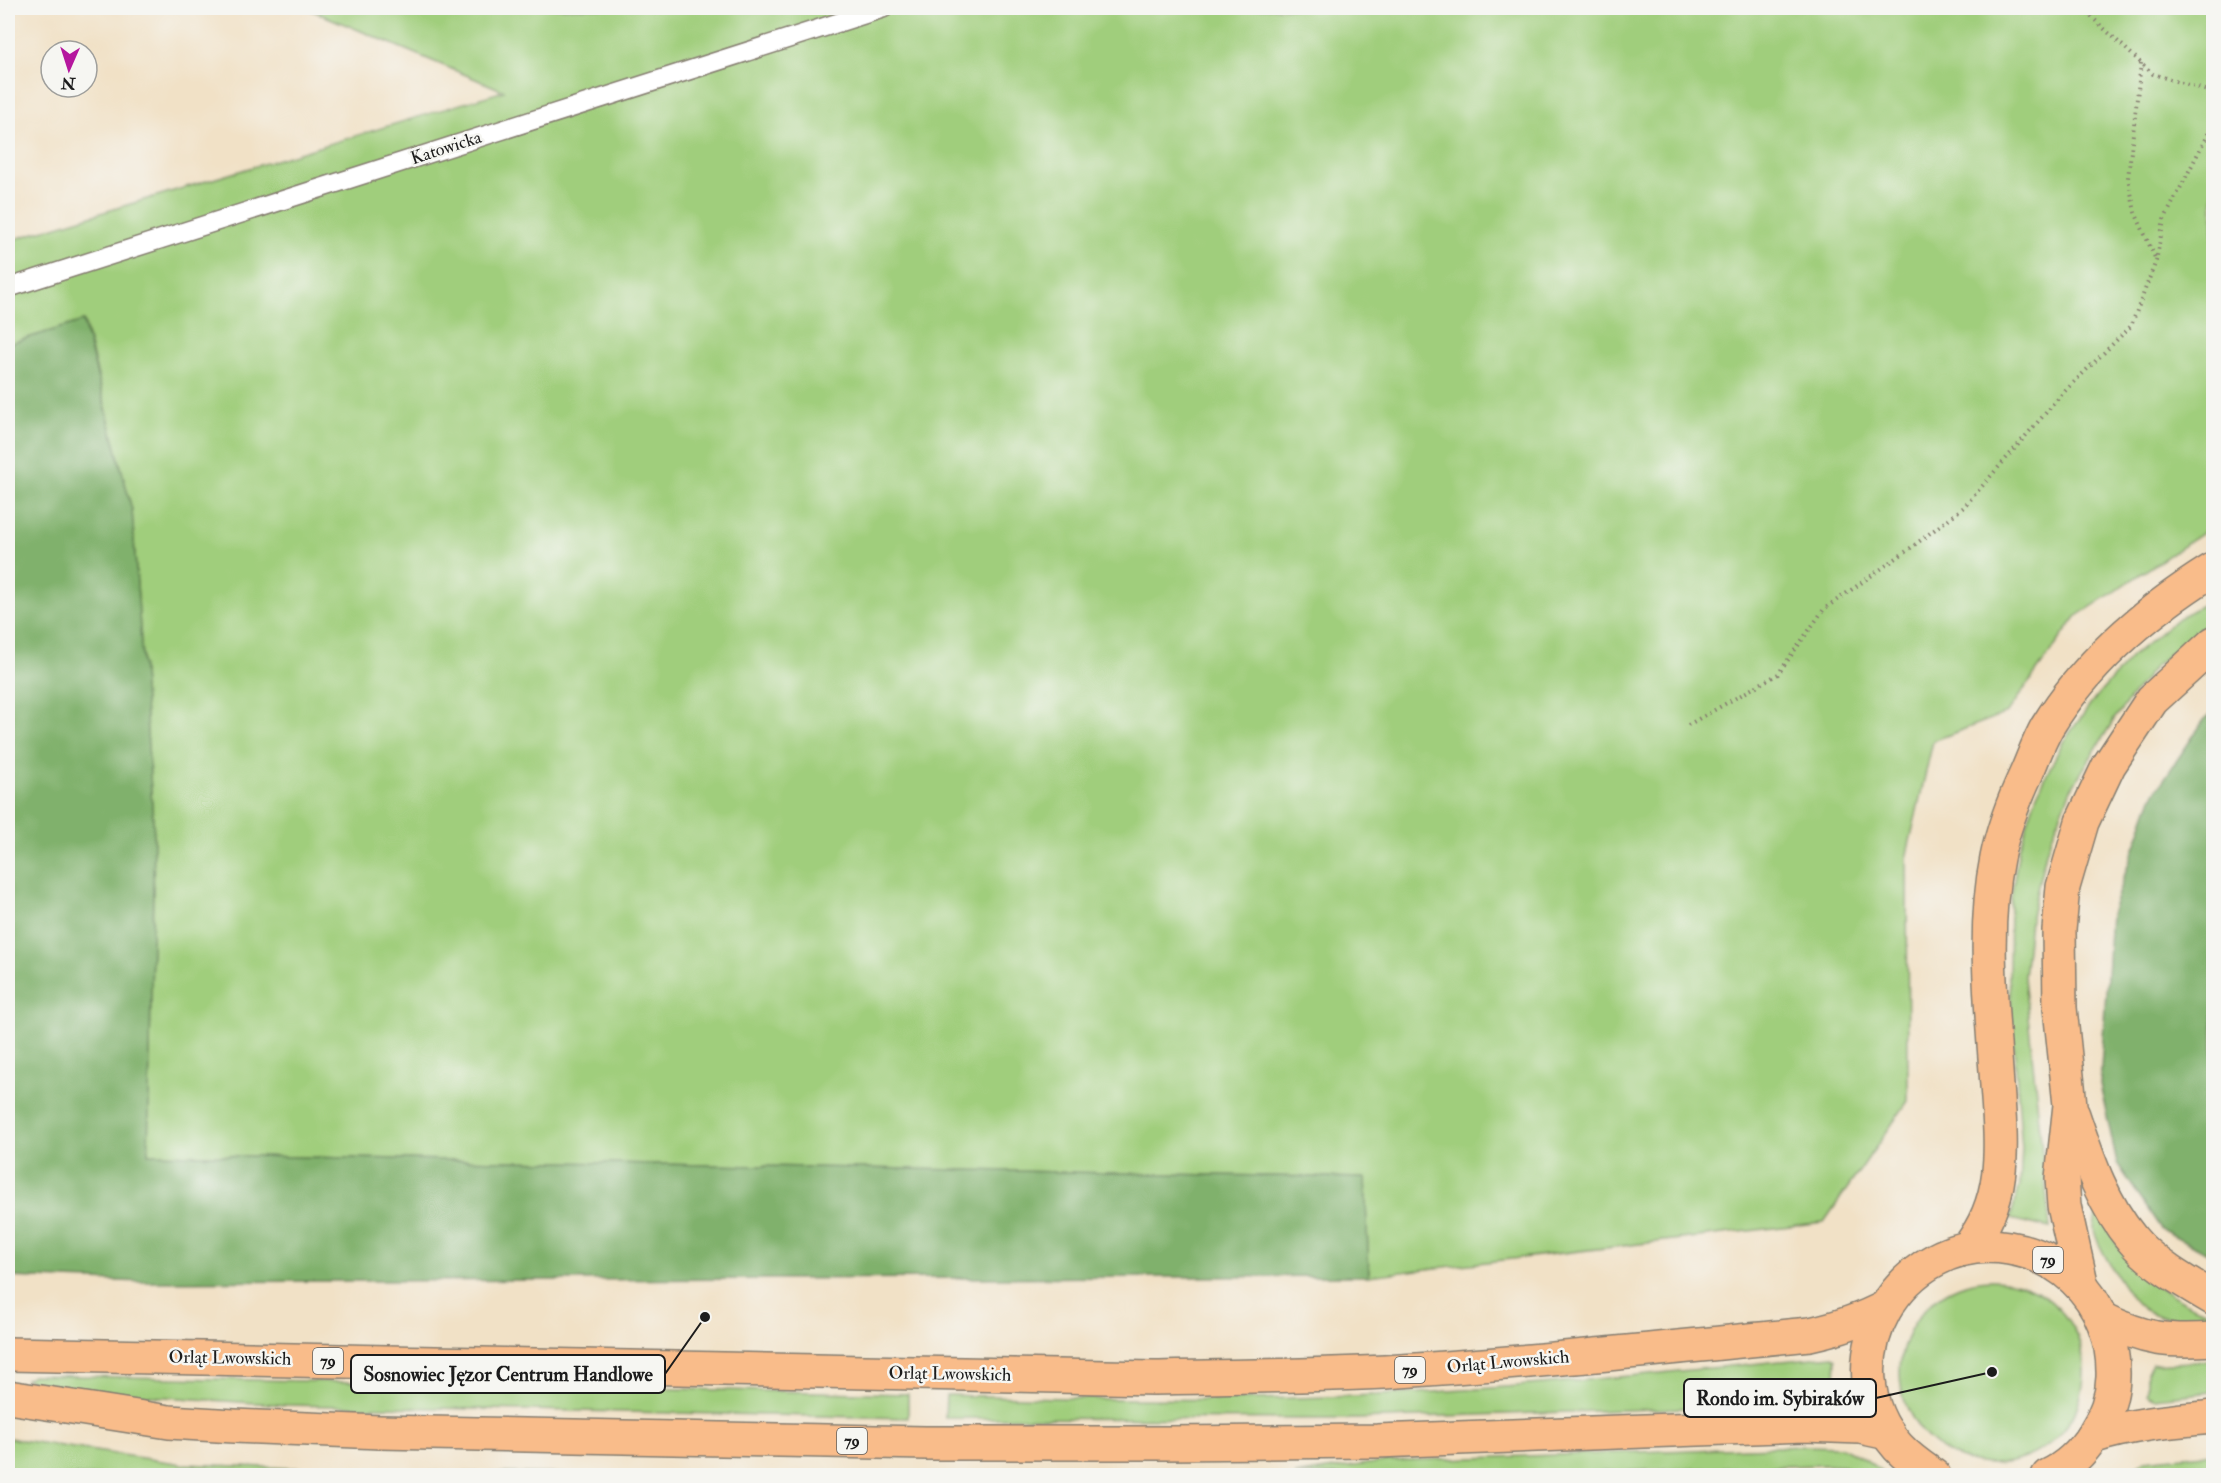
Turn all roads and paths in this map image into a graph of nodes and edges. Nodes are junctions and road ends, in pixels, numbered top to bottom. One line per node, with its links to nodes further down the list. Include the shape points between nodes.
1 (884, 8): 7 (lane, Katowicka)
2 (2082, 8): 3 (path)
3 (2141, 63): 4 (path, via 2153,74); 6 (path, via 2128,178 2135,212)
4 (2214, 93)
5 (2214, 122): 6 (path, via 2164,220)
6 (2156, 261): 10 (path, via 2131,326 2063,393 1964,507 1824,609 1778,674)
7 (8, 288)
8 (2214, 569): 12 (main road, via 2130,628 2085,675 2047,728 2011,806 1997,858 1990,922 2000,1145 1998,1188 1989,1217)
9 (2214, 643): 11 (main road, via 2152,700 2109,765 2082,822 2063,888 2059,930 2060,1008)
10 (1688, 725)
11 (2070, 1105): 13 (main road, via 2062,1178 2064,1206); 14 (main road, via 2103,1194 2133,1241 2187,1284)
12 (1968, 1248): 13 (main road, 79, via 2004,1247 2039,1255); 15 (main road, 79, via 1921,1268)
13 (2082, 1287): 16 (main road, 79)
14 (2214, 1299)
15 (1886, 1307): 18 (main road, Orląt Lwowskich / 79, via 1810,1334 1548,1360 1304,1375 1153,1378); 21 (main road, 79, via 1872,1342 1869,1380 1879,1417)
16 (2103, 1319): 17 (main road, via 2149,1338); 22 (main road, 79, via 2110,1339 2113,1380 2102,1419)
17 (2214, 1339)
18 (8, 1354)
19 (8, 1397): 21 (main road, 79, via 169,1422 234,1426 890,1442 1377,1441 1805,1425 1860,1427)
20 (2214, 1417): 22 (main road, 79, via 2119,1428)
21 (1888, 1433): 23 (main road, 79)
22 (2092, 1437): 24 (main road, 79, via 2068,1463)
23 (1925, 1473)
24 (2049, 1476)

